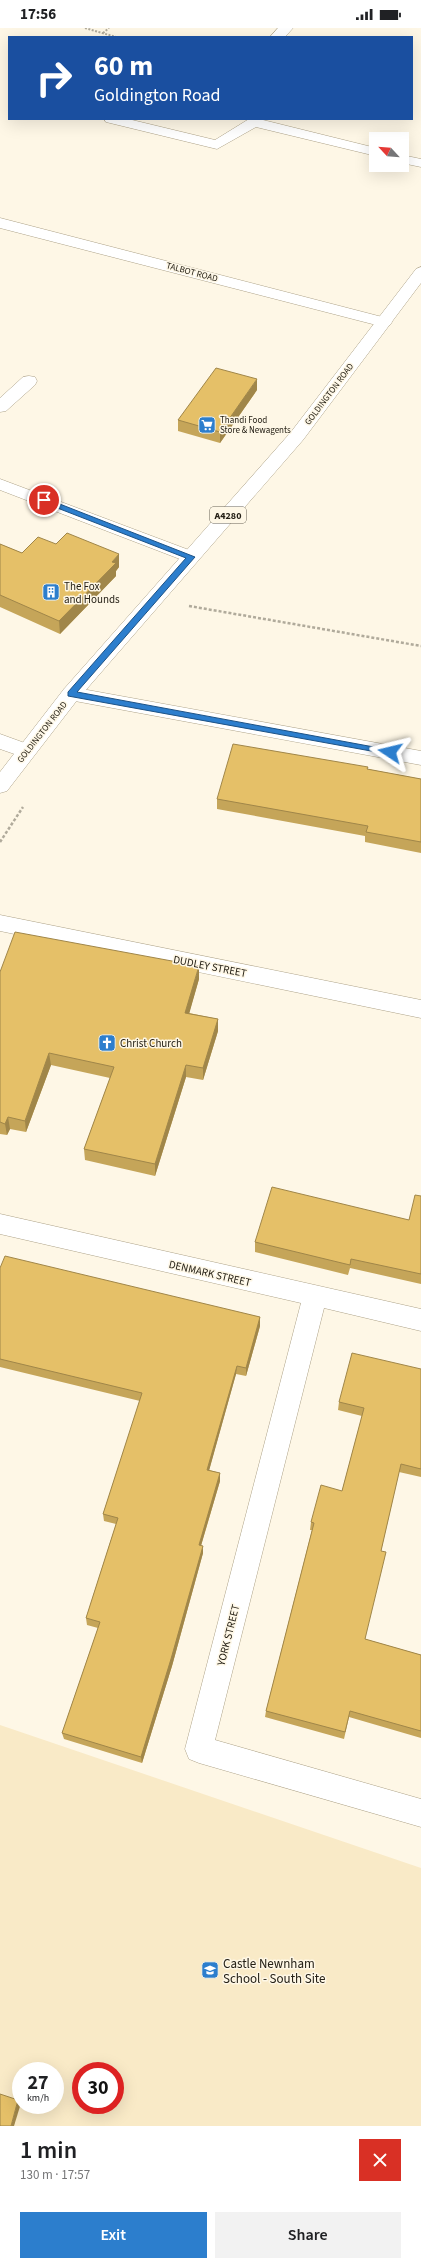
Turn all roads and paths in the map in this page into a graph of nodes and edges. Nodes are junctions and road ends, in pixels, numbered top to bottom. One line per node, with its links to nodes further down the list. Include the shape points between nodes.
1 (85, 28): 4 (path)
2 (109, 28): 4 (path)
3 (286, 28): 6 (street)
4 (102, 33): 5 (path)
5 (112, 36)
6 (278, 36)
7 (115, 120): 8 (street, via 216,146 254,122)
8 (369, 150)
9 (409, 160): 10 (street)
10 (421, 163)
11 (0, 223): 13 (street, TALBOT ROAD)
12 (421, 272): 13 (street, GOLDINGTON ROAD / A4280)
13 (384, 322): 17 (street, GOLDINGTON ROAD / A4280, via 297,436)
14 (29, 380): 15 (street)
15 (0, 406)
16 (0, 484): 17 (street)
17 (191, 557): 18 (street, GOLDINGTON ROAD / A4280)
18 (151, 600): 19 (path); 20 (street, GOLDINGTON ROAD / A4280)
19 (421, 646)
20 (71, 694): 22 (street, GOLDINGTON ROAD / A4280); 23 (street)
21 (0, 741): 22 (street)
22 (26, 751): 24 (street, GOLDINGTON ROAD / A4280)
23 (421, 758)
24 (0, 786)
25 (0, 923): 26 (street, DUDLEY STREET)
26 (421, 1009)
27 (0, 1224): 28 (street, DENMARK STREET)
28 (315, 1297): 29 (street, DENMARK STREET); 30 (street, YORK STREET, via 199,1749)
29 (421, 1320)
30 (421, 1814)

